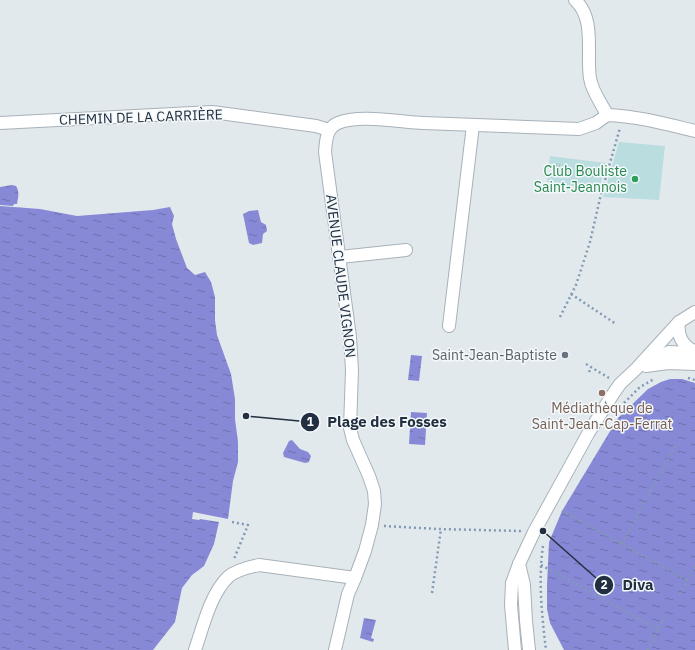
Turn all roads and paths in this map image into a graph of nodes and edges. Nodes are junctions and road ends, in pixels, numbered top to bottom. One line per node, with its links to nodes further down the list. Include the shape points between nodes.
1 (575, 0): 2 (street, via 581,5 587,20 590,78 593,90)
2 (606, 115): 3 (street); 5 (street, via 596,123 579,129)
3 (623, 116): 7 (street); 10 (path, via 590,242)
4 (0, 123): 6 (street, CHEMIN DE LA CARRIÈRE, via 212,112)
5 (473, 125): 6 (street, via 352,120 337,124); 15 (street)
6 (329, 130): 9 (street, AVENUE CLAUDE VIGNON, via 325,152)
7 (695, 131)
8 (406, 250): 9 (street)
9 (340, 257): 32 (street, AVENUE CLAUDE VIGNON, via 352,370 350,428 374,491)
10 (571, 294): 12 (path); 14 (path)
11 (695, 312): 13 (street)
12 (560, 318)
13 (679, 322): 16 (street, via 680,339); 20 (street)
14 (616, 324)
15 (450, 326)
16 (695, 352): 20 (street, via 669,352)
17 (586, 364): 19 (path)
18 (695, 364): 20 (street, via 668,363)
19 (591, 368): 21 (path); 25 (path)
20 (637, 368): 25 (street)
21 (589, 372)
22 (657, 377): 26 (path, via 640,387)
23 (684, 377): 24 (path)
24 (695, 380)
25 (620, 384): 34 (street, via 589,432)
26 (620, 407)
27 (675, 446): 36 (path)
28 (561, 507): 30 (path)
29 (562, 511): 36 (path)
30 (557, 513)
31 (232, 522): 40 (path, via 248,525 231,566)
32 (372, 525): 33 (path); 41 (street, AVENUE CLAUDE VIGNON)
33 (441, 529): 34 (path); 43 (path)
34 (534, 532): 37 (street)
35 (545, 539): 38 (path)
36 (622, 544): 42 (path)
37 (518, 564): 49 (street, via 512,583 511,605); 50 (street, via 524,585)
38 (541, 565): 46 (path); 51 (path)
39 (695, 566): 42 (path)
40 (231, 575): 41 (street, via 244,568 259,565); 47 (street, via 214,597)
41 (355, 578): 48 (street, AVENUE CLAUDE VIGNON, via 348,594)
42 (687, 580): 44 (path)
43 (432, 593)
44 (680, 594)
45 (666, 614): 46 (path)
46 (658, 629): 52 (path)
47 (195, 650)
48 (335, 650)
49 (515, 650)
50 (529, 650)
51 (546, 650)
52 (647, 650)

